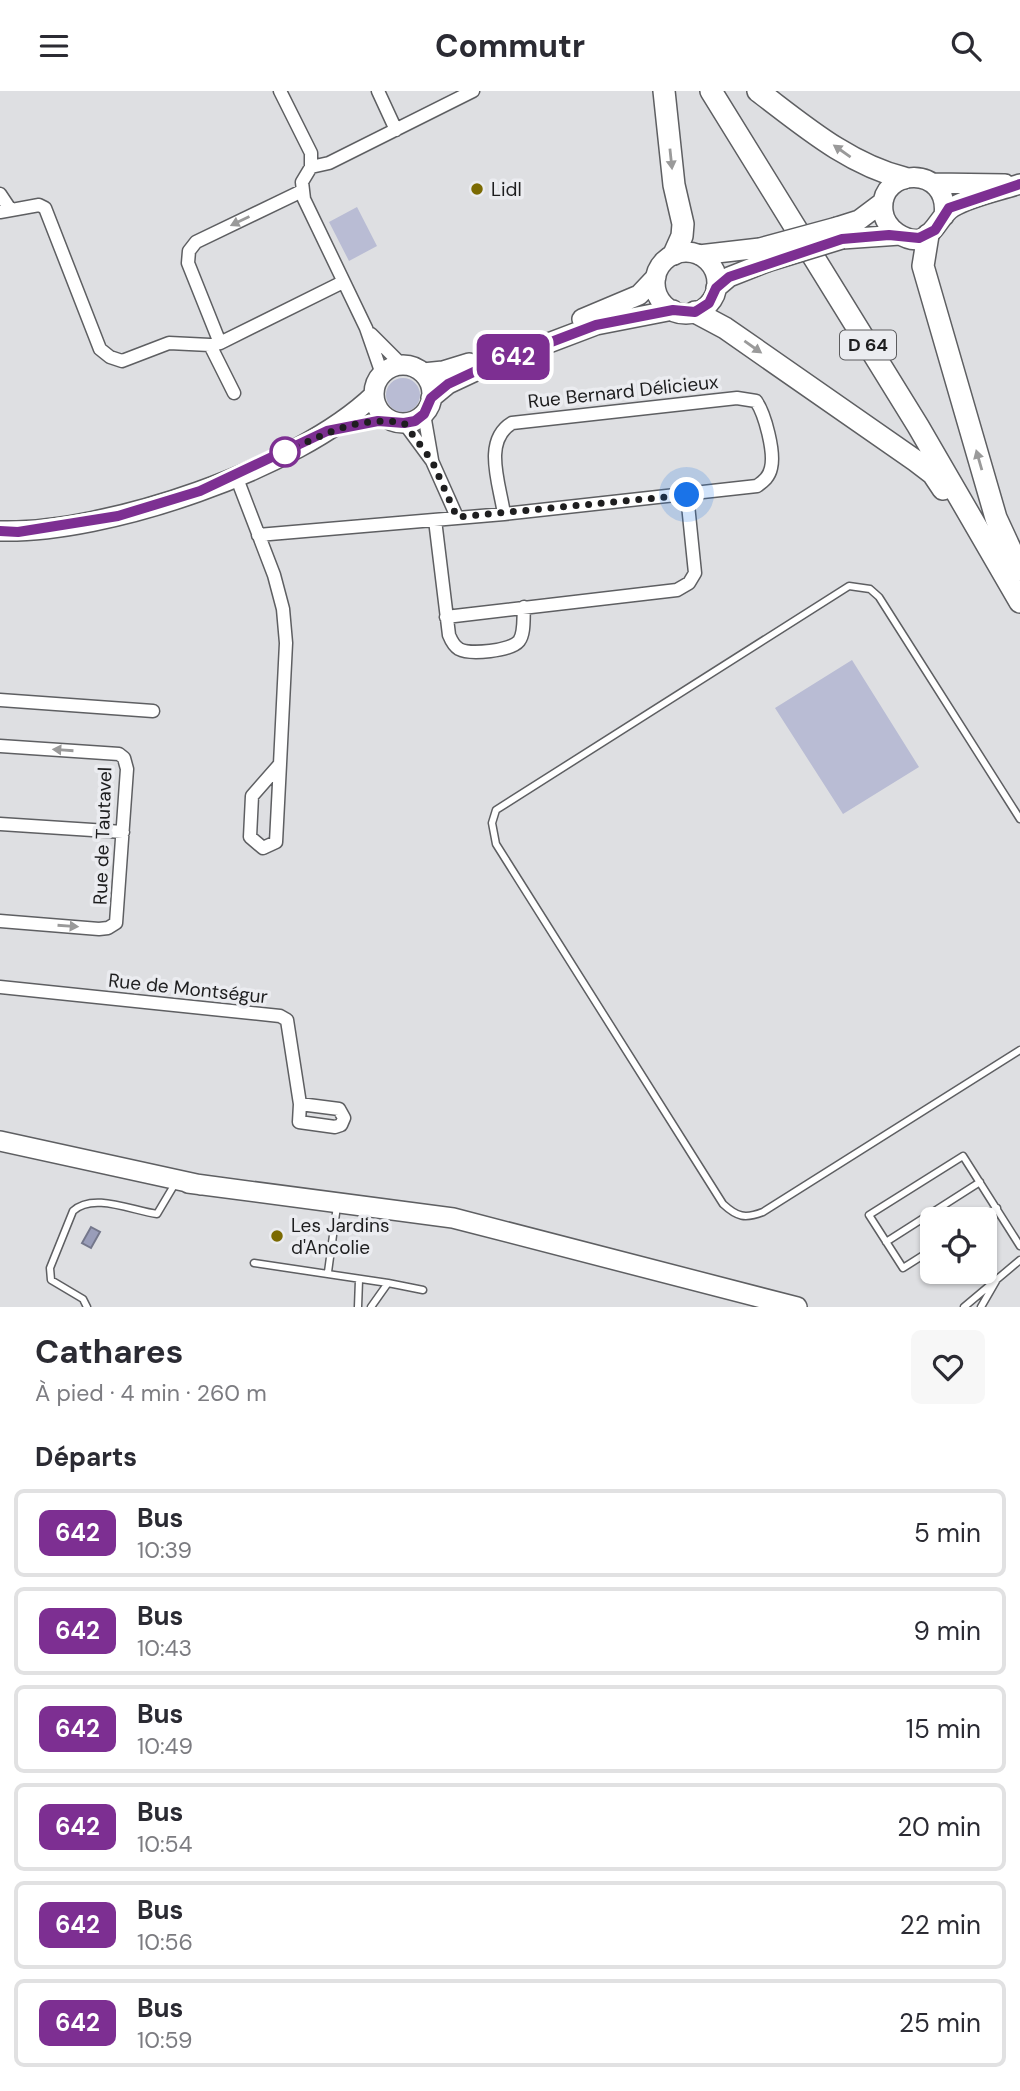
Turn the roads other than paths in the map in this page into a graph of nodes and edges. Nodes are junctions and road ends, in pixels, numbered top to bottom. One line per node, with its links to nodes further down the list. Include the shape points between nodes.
1 (280, 91): 9 (street, via 312,153)
2 (378, 91): 8 (street)
3 (473, 91): 8 (street)
4 (664, 91): 21 (highway, one-way to 21, via 683,224)
5 (711, 91): 48 (highway, D 64, via 918,426)
6 (722, 91): 47 (highway, D 64)
7 (758, 91): 10 (highway, one-way to 7, via 851,158)
8 (396, 130): 9 (street)
9 (312, 167): 13 (street)
10 (904, 178): 11 (main road); 15 (main road, via 890,188)
11 (933, 183): 12 (main road); 17 (main road, via 943,198)
12 (1020, 184): 17 (main road, via 949,208)
13 (302, 191): 25 (street); 30 (street, one-way to 30, via 197,242 189,251 188,263)
14 (0, 194): 16 (street)
15 (883, 202): 18 (main road); 19 (main road, via 886,222)
16 (5, 210): 30 (street, via 45,208 100,349 110,357 122,361 169,343)
17 (944, 216): 20 (main road)
18 (840, 233): 19 (main road); 23 (main road, bridge)
19 (900, 235): 20 (main road)
20 (928, 235): 47 (highway, one-way to 20, via 996,518 923,266)
21 (674, 254): 22 (main road); 24 (main road)
22 (699, 255): 23 (main road); 26 (main road, via 713,269)
23 (763, 255): 26 (main road)
24 (656, 277): 27 (main road, via 658,297); 32 (main road, via 639,295 584,319 454,368)
25 (343, 282): 29 (street); 30 (street)
26 (716, 288): 28 (main road, via 709,303)
27 (673, 310): 28 (main road); 36 (main road, via 596,325 480,369 448,384)
28 (695, 312): 48 (highway, one-way to 48, via 725,328 933,474)
29 (366, 328): 31 (street); 33 (street)
30 (215, 344): 34 (street)
31 (402, 365): 32 (main road); 33 (main road)
32 (423, 373): 36 (main road, via 429,382)
33 (382, 374): 35 (main road)
34 (234, 393)
35 (374, 395): 37 (main road, via 376,406); 38 (main road)
36 (428, 406): 37 (main road); 39 (street)
37 (398, 422): 38 (main road, via 365,422); 39 (street)
38 (327, 431): 40 (main road)
39 (432, 461): 43 (street)
40 (236, 476): 45 (main road, via 182,499 118,516); 46 (street)
41 (687, 495): 42 (street); 42 (street, Rue Bernard Délicieux, via 757,486 766,479 772,467 764,412 756,401 737,398 512,423 495,445); 49 (street, via 695,573 690,583 677,590)
42 (505, 514): 43 (street)
43 (457, 517): 44 (street)
44 (435, 520): 46 (street); 50 (street)
45 (0, 531)
46 (258, 535): 54 (street, via 283,610 286,643)
47 (1020, 572)
48 (1020, 603)
49 (524, 607): 50 (street); 50 (street, via 522,635 509,648 459,649 449,635)
50 (446, 617)
51 (0, 699): 52 (street)
52 (153, 711)
53 (0, 746): 57 (street, Rue de Tautavel, one-way to 53, via 127,769 119,754)
54 (280, 764): 54 (street, via 252,796 250,837 263,848 276,842)
55 (1020, 819): 60 (lane, via 879,597 849,586 496,810 492,823 496,844 723,1204 734,1214 745,1218 763,1212)
56 (0, 824): 57 (street)
57 (123, 832): 58 (street, Rue de Tautavel, one-way to 57, via 99,929 116,923)
58 (0, 921)
59 (0, 987): 61 (street, Rue de Montségur, via 280,1016 287,1020)
60 (1020, 1050)
61 (300, 1104)
62 (0, 1141): 63 (main road)
63 (182, 1181): 65 (main road); 79 (lane, via 157,1215 95,1203 78,1205 73,1211 50,1268 51,1280 83,1299)
64 (981, 1182): 66 (lane); 69 (lane); 69 (lane, via 963,1156 869,1215)
65 (333, 1206): 68 (main road); 68 (main road, via 402,1210); 74 (lane)
66 (996, 1207)
67 (997, 1208): 70 (lane)
68 (527, 1235): 82 (main road)
69 (886, 1242): 71 (lane, via 903,1268)
70 (1020, 1246)
71 (920, 1257)
72 (1020, 1260): 75 (lane)
73 (254, 1263): 74 (lane)
74 (328, 1272): 76 (lane)
75 (999, 1277): 83 (lane); 84 (lane)
76 (359, 1280): 77 (lane); 80 (lane)
77 (388, 1283): 78 (lane); 81 (lane)
78 (423, 1290)
79 (87, 1307)
80 (358, 1307)
81 (371, 1307)
82 (797, 1307)
83 (964, 1307)
84 (981, 1307)

